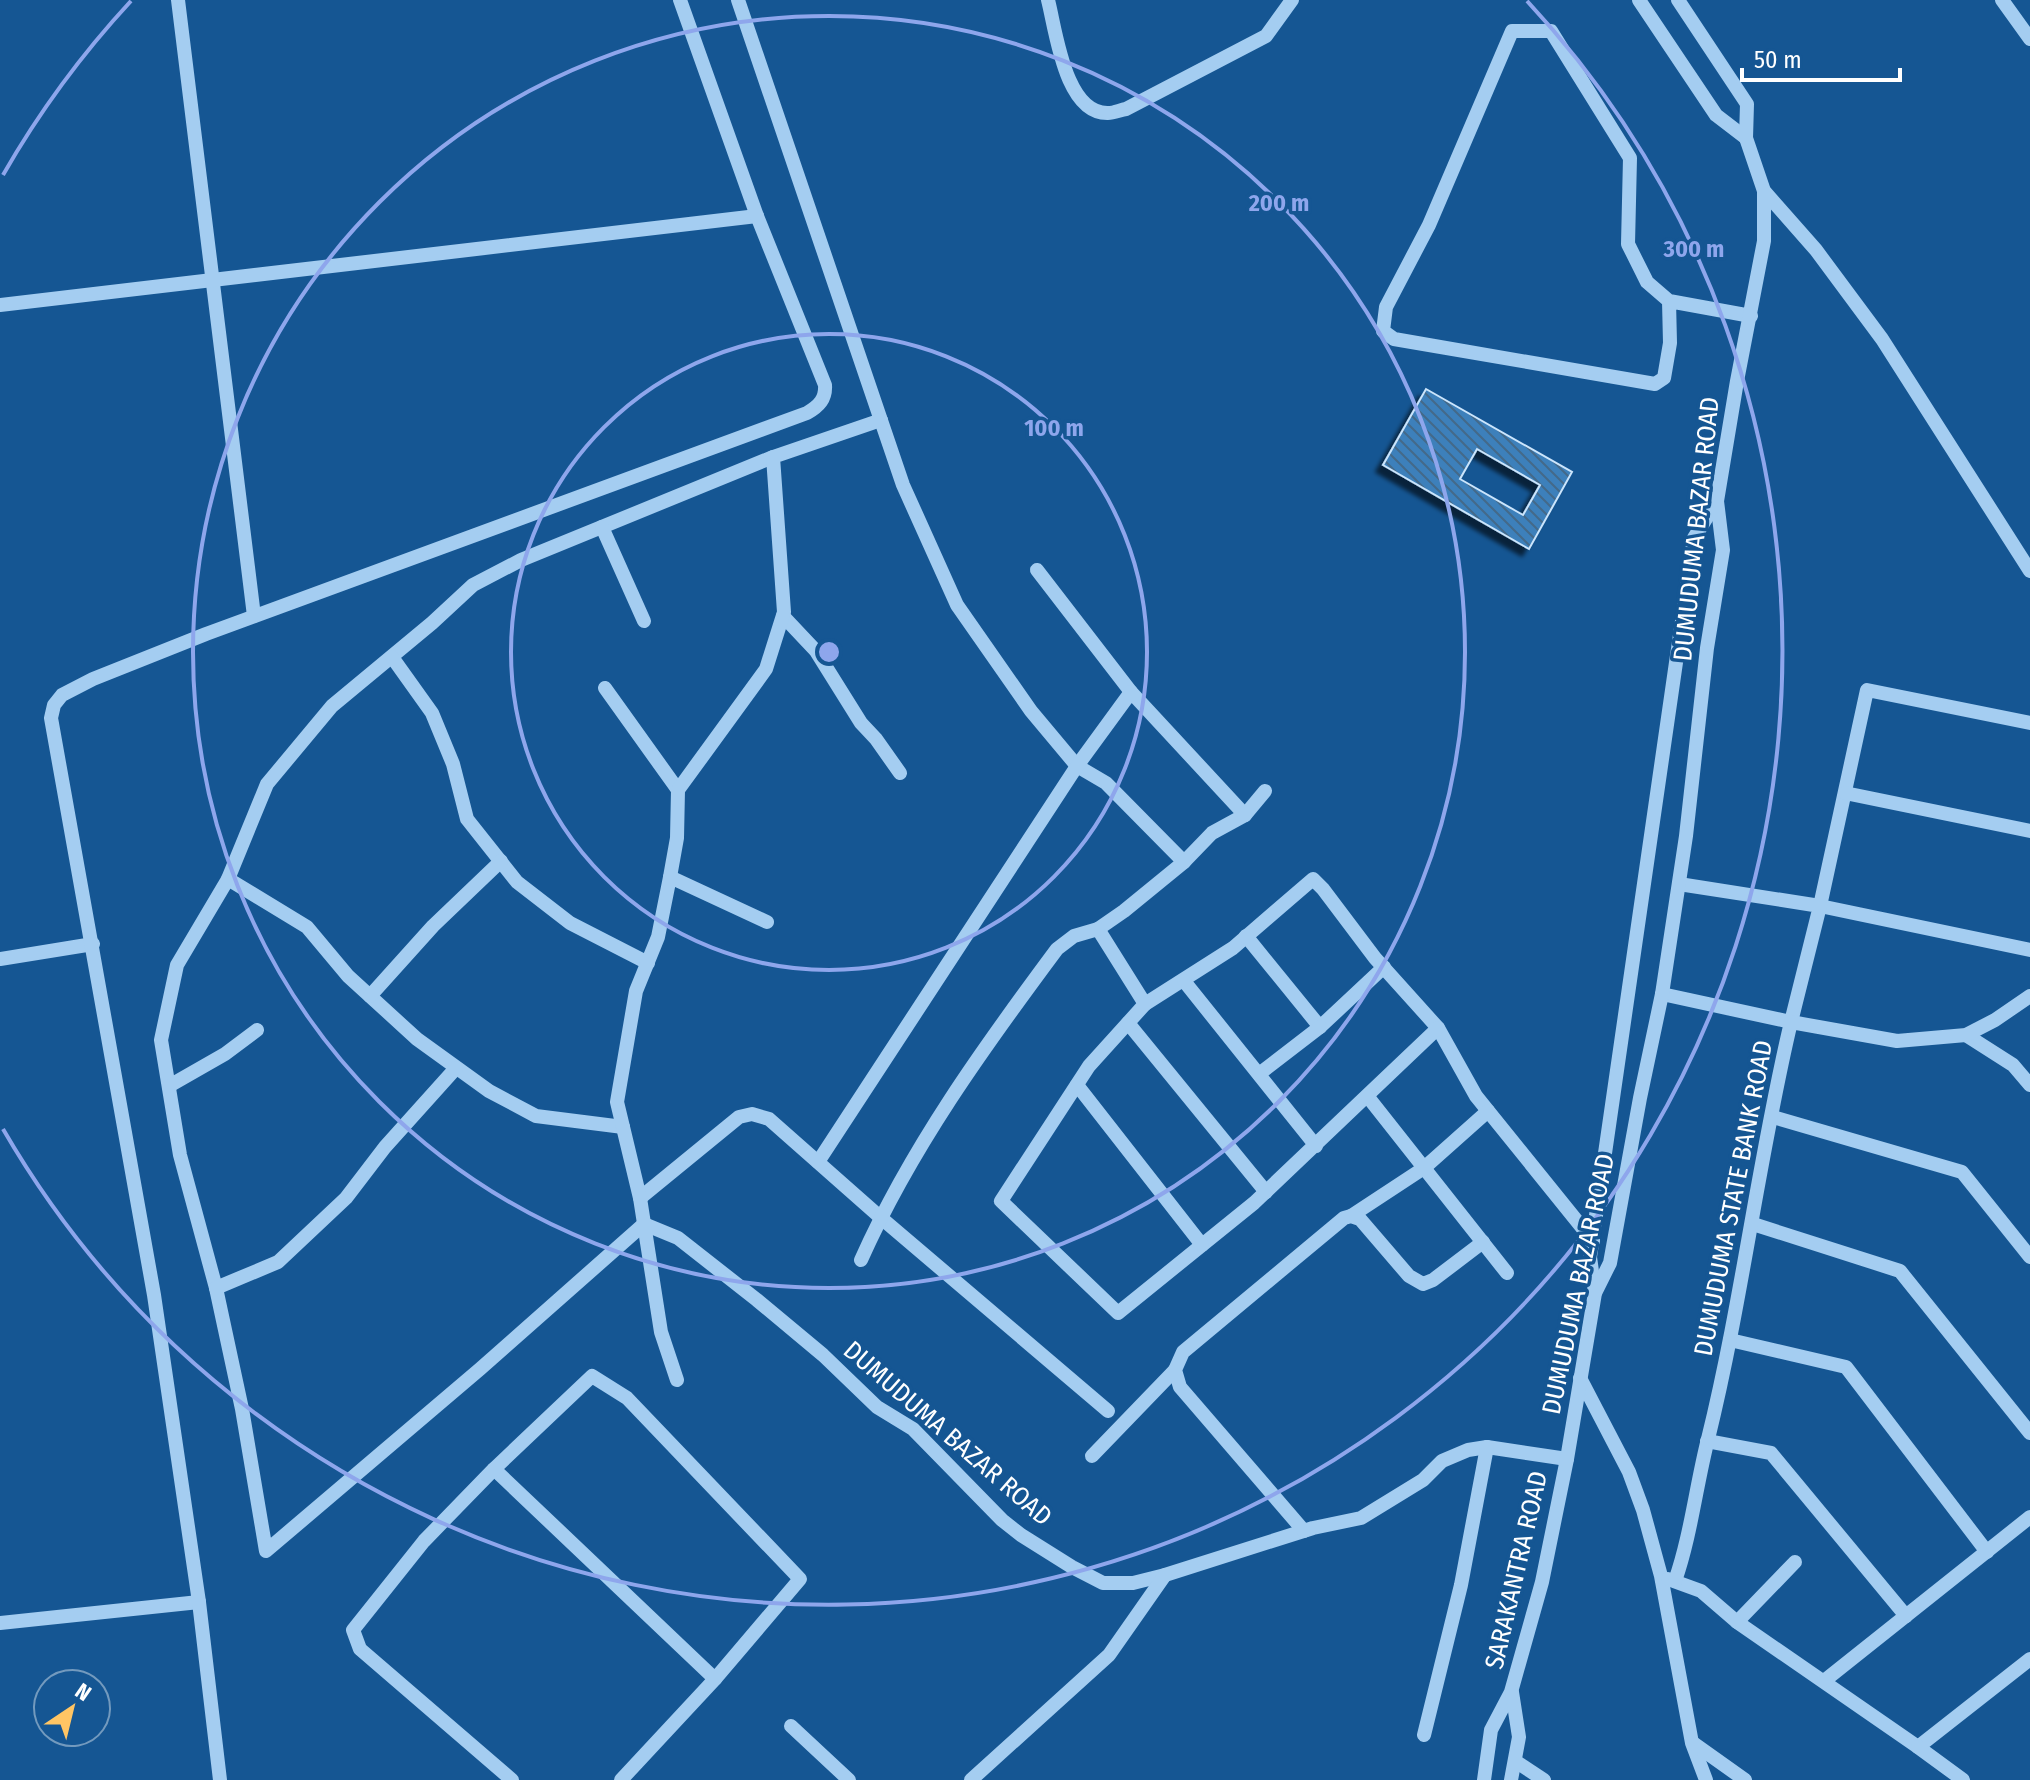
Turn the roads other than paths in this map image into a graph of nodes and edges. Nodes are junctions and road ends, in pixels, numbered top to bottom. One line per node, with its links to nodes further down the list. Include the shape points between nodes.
1 (178, 0): 13 (street)
2 (680, 0): 12 (street)
3 (738, 0): 17 (street)
4 (1048, 0): 5 (street, via 1074,93 1090,108 1106,113 1126,109 1266,36)
5 (1292, 0)
6 (1639, 0): 10 (street, via 1716,115)
7 (1678, 0): 10 (street, via 1747,104)
8 (2002, 0): 9 (street)
9 (2030, 39)
10 (1746, 138): 11 (street)
11 (1764, 191): 16 (street, DUMUDUMA BAZAR ROAD, via 1764,241); 22 (street, via 1882,339)
12 (757, 216): 13 (street); 23 (street, via 825,385 818,406)
13 (212, 280): 15 (street); 23 (street)
14 (1669, 301): 14 (street, via 1647,282 1628,244 1630,158 1551,31 1512,31 1429,225 1386,307 1383,331 1394,339 1655,384 1664,378 1670,343); 16 (street)
15 (0, 305)
16 (1751, 316): 19 (street, DUMUDUMA BAZAR ROAD)
17 (881, 420): 18 (street); 30 (street, via 903,485 957,605 1031,711)
18 (773, 457): 20 (street); 24 (street)
19 (1717, 501): 41 (street, DUMUDUMA BAZAR ROAD, via 1723,550); 80 (street, via 1694,538)
20 (602, 527): 25 (street); 26 (street, via 473,585)
21 (1037, 570): 28 (street)
22 (2030, 571)
23 (254, 616): 46 (street, via 93,679 54,705 51,718)
24 (783, 616): 31 (street, via 816,651); 32 (street, via 766,669)
25 (644, 621)
26 (392, 657): 37 (street, via 432,713 467,819); 40 (street, via 332,706 267,784)
27 (605, 688): 32 (street)
28 (1131, 692): 30 (street); 35 (street)
29 (2030, 723): 34 (street, via 1867,690)
30 (1077, 766): 38 (street, via 1106,783); 72 (street)
31 (900, 773)
32 (678, 790): 39 (street)
33 (1265, 791): 35 (street)
34 (1845, 793): 36 (street); 42 (street)
35 (1245, 815): 38 (street, via 1212,833)
36 (2030, 831)
37 (501, 861): 49 (street, via 517,882 570,923); 53 (street)
38 (1184, 862): 44 (street)
39 (670, 877): 43 (street); 49 (street)
40 (228, 879): 53 (street, via 307,927); 66 (street, via 177,965 161,1040)
41 (1679, 884): 42 (street); 52 (street, DUMUDUMA BAZAR ROAD)
42 (1820, 906): 47 (street); 56 (street)
43 (767, 922)
44 (1098, 929): 55 (street); 77 (street, via 1074,936 1057,949 980,1053)
45 (1246, 936): 50 (street, via 1313,879); 51 (street); 58 (street)
46 (93, 944): 48 (street); 106 (street, via 154,1295)
47 (2030, 950)
48 (0, 959)
49 (648, 963): 70 (street, via 636,991 617,1102)
50 (1384, 967): 58 (street); 59 (street)
51 (1184, 981): 55 (street); 63 (street)
52 (1662, 994): 56 (street); 87 (street, DUMUDUMA BAZAR ROAD, via 1610,1263)
53 (370, 996): 62 (street)
54 (2030, 996): 61 (street, DUMUDUMA STATE BANK ROAD)
55 (1145, 1004): 57 (street)
56 (1791, 1022): 61 (street, DUMUDUMA STATE BANK ROAD, via 1897,1041); 69 (street, DUMUDUMA STATE BANK ROAD)
57 (1128, 1023): 64 (street); 74 (street)
58 (1320, 1027): 63 (street)
59 (1438, 1028): 67 (street); 68 (street)
60 (257, 1030): 66 (street)
61 (1966, 1035): 65 (street, via 2013,1065)
62 (456, 1068): 70 (street, via 536,1116); 86 (street, via 346,1198 278,1262)
63 (1259, 1074): 71 (street)
64 (1077, 1085): 82 (street); 82 (street, via 1001,1201 1118,1313)
65 (2030, 1085)
66 (169, 1086): 86 (street, via 180,1155)
67 (1368, 1097): 71 (street); 73 (street)
68 (1488, 1111): 73 (street); 80 (street)
69 (1773, 1117): 79 (street, DUMUDUMA STATE BANK ROAD, via 1759,1168); 83 (street, via 1962,1172)
70 (623, 1127): 75 (street)
71 (1316, 1146): 74 (street)
72 (818, 1162): 75 (street, via 769,1119 752,1114 739,1117); 77 (street)
73 (1424, 1168): 76 (street); 81 (street)
74 (1266, 1192): 82 (street)
75 (640, 1198): 78 (street)
76 (1351, 1216): 81 (street, via 1423,1284); 89 (street, via 1183,1352)
77 (880, 1217): 84 (street); 92 (street)
78 (644, 1224): 86 (street, via 266,1551); 91 (street, via 661,1332); 103 (street, DUMUDUMA BAZAR ROAD, via 678,1238 757,1300 877,1407 913,1429 1021,1535 1103,1583)
79 (1753, 1224): 88 (street, DUMUDUMA STATE BANK ROAD); 93 (street, via 1900,1271)
80 (1593, 1241): 87 (street)
81 (1483, 1242): 85 (street)
82 (1202, 1245)
83 (2030, 1257)
84 (861, 1260)
85 (1507, 1273)
86 (216, 1288)
87 (1595, 1293): 90 (street, DUMUDUMA BAZAR ROAD)
88 (1730, 1340): 94 (street, DUMUDUMA STATE BANK ROAD); 101 (street, via 1846,1367)
89 (1175, 1370): 96 (street); 100 (street, via 1180,1387)
90 (1580, 1378): 97 (street, DUMUDUMA BAZAR ROAD); 104 (street, via 1629,1472)
91 (677, 1380)
92 (1108, 1411)
93 (2030, 1433)
94 (1707, 1441): 105 (street, DUMUDUMA STATE BANK ROAD); 107 (street, via 1771,1453)
95 (1487, 1447): 97 (street, DUMUDUMA BAZAR ROAD); 100 (street, DUMUDUMA BAZAR ROAD, via 1442,1461 1423,1480 1361,1518); 115 (street, via 1461,1585)
96 (1092, 1456)
97 (1567, 1459): 113 (street, SARAKANTRA ROAD, via 1542,1582)
98 (494, 1469): 111 (street); 111 (street, via 592,1376 627,1398 800,1579); 120 (street, via 424,1541 353,1630 360,1649)
99 (2030, 1517): 101 (street)
100 (1304, 1531): 103 (street, DUMUDUMA BAZAR ROAD)
101 (1987, 1552): 107 (street)
102 (1795, 1562): 108 (street)
103 (1165, 1575): 123 (street, via 1109,1655)
104 (1661, 1576): 105 (street); 116 (street)
105 (1675, 1581): 108 (street, via 1701,1591)
106 (199, 1602): 109 (street); 119 (street)
107 (1906, 1616): 112 (street)
108 (1737, 1622): 112 (street)
109 (0, 1623)
110 (2030, 1659): 117 (street)
111 (715, 1679): 121 (street)
112 (1824, 1681): 117 (street)
113 (1511, 1692): 118 (street, SARAKANTRA ROAD, via 1519,1737); 124 (street, SARAKANTRA ROAD, via 1491,1730)
114 (791, 1726): 122 (street)
115 (1424, 1735)
116 (1692, 1743): 127 (street); 128 (street)
117 (1918, 1747): 129 (street)
118 (1515, 1761): 125 (street, SARAKANTRA ROAD); 126 (street)
119 (220, 1780)
120 (512, 1780)
121 (621, 1780)
122 (849, 1780)
123 (971, 1780)
124 (1484, 1780)
125 (1511, 1780)
126 (1544, 1780)
127 (1706, 1780)
128 (1745, 1780)
129 (1963, 1780)

